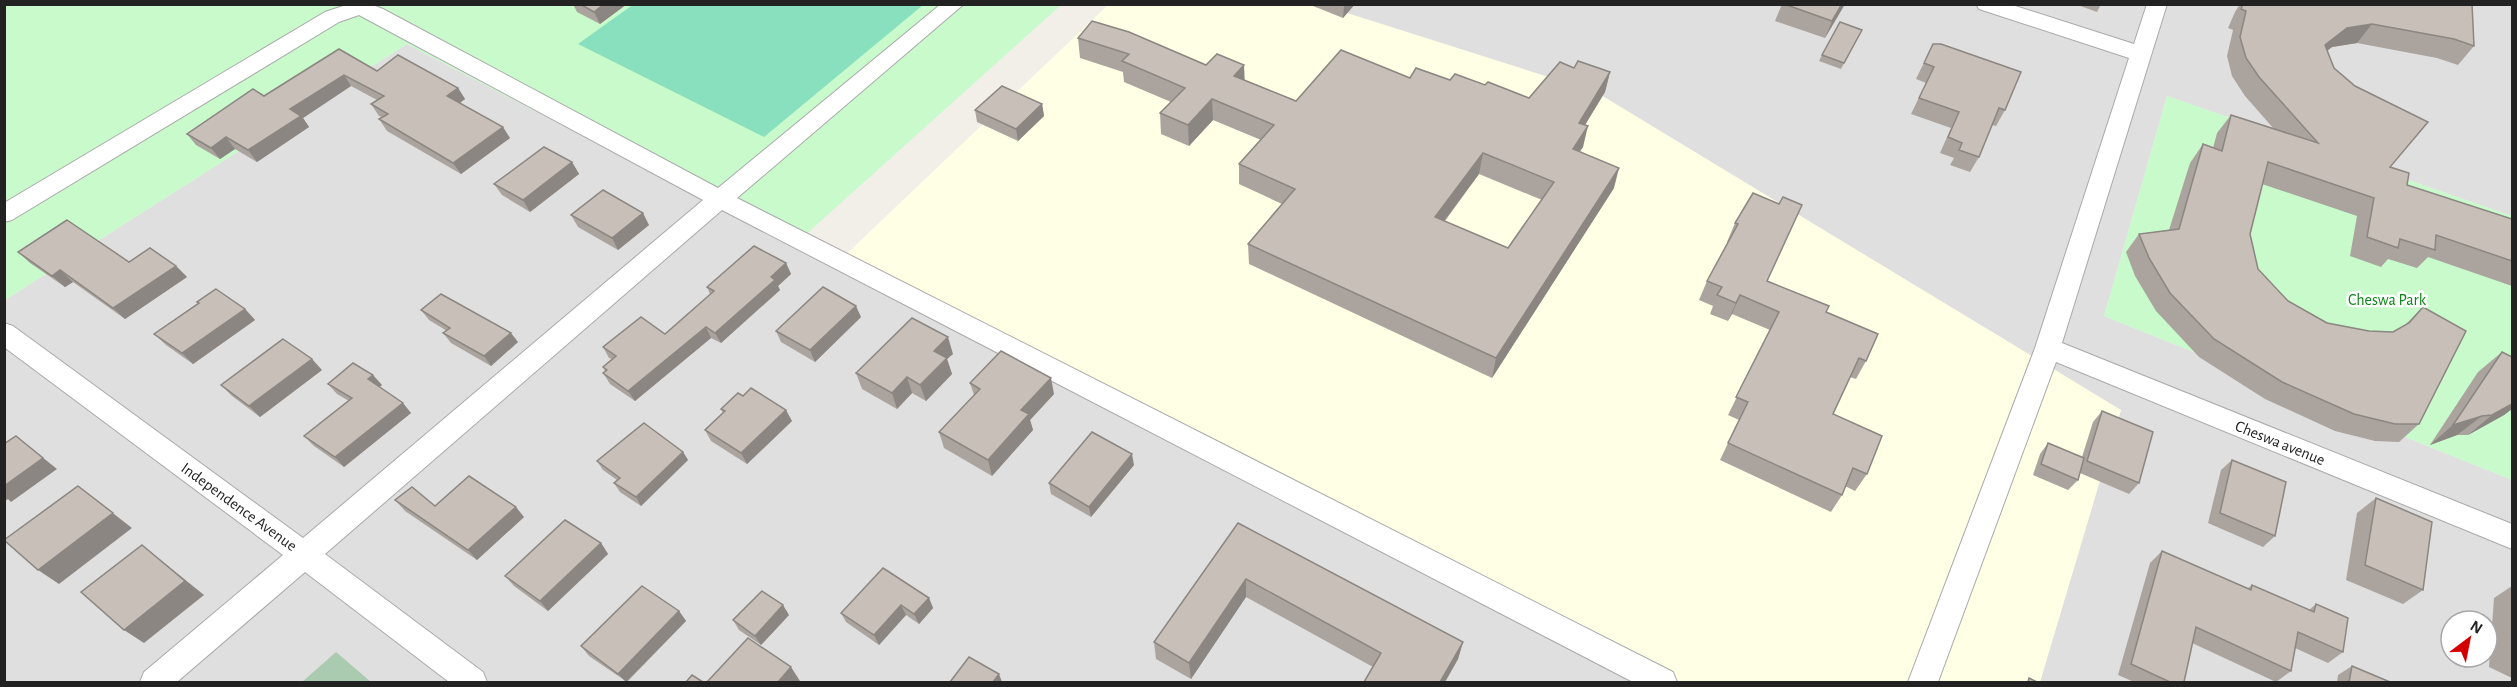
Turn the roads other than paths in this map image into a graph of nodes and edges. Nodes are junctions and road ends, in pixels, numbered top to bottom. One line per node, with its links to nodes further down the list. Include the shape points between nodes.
1 (954, 4): 5 (street)
2 (1986, 4): 4 (street)
3 (2157, 4): 4 (street)
4 (2142, 54): 8 (street)
5 (720, 199): 6 (street, via 360,8 332,16); 10 (street); 13 (street)
6 (4, 214)
7 (4, 333): 10 (street, Independence Avenue)
8 (2048, 348): 9 (street, Cheswa avenue); 14 (street)
9 (2512, 537)
10 (305, 555): 11 (street); 12 (street, Independence Avenue)
11 (155, 682)
12 (472, 682)
13 (1662, 682)
14 (1923, 682)

